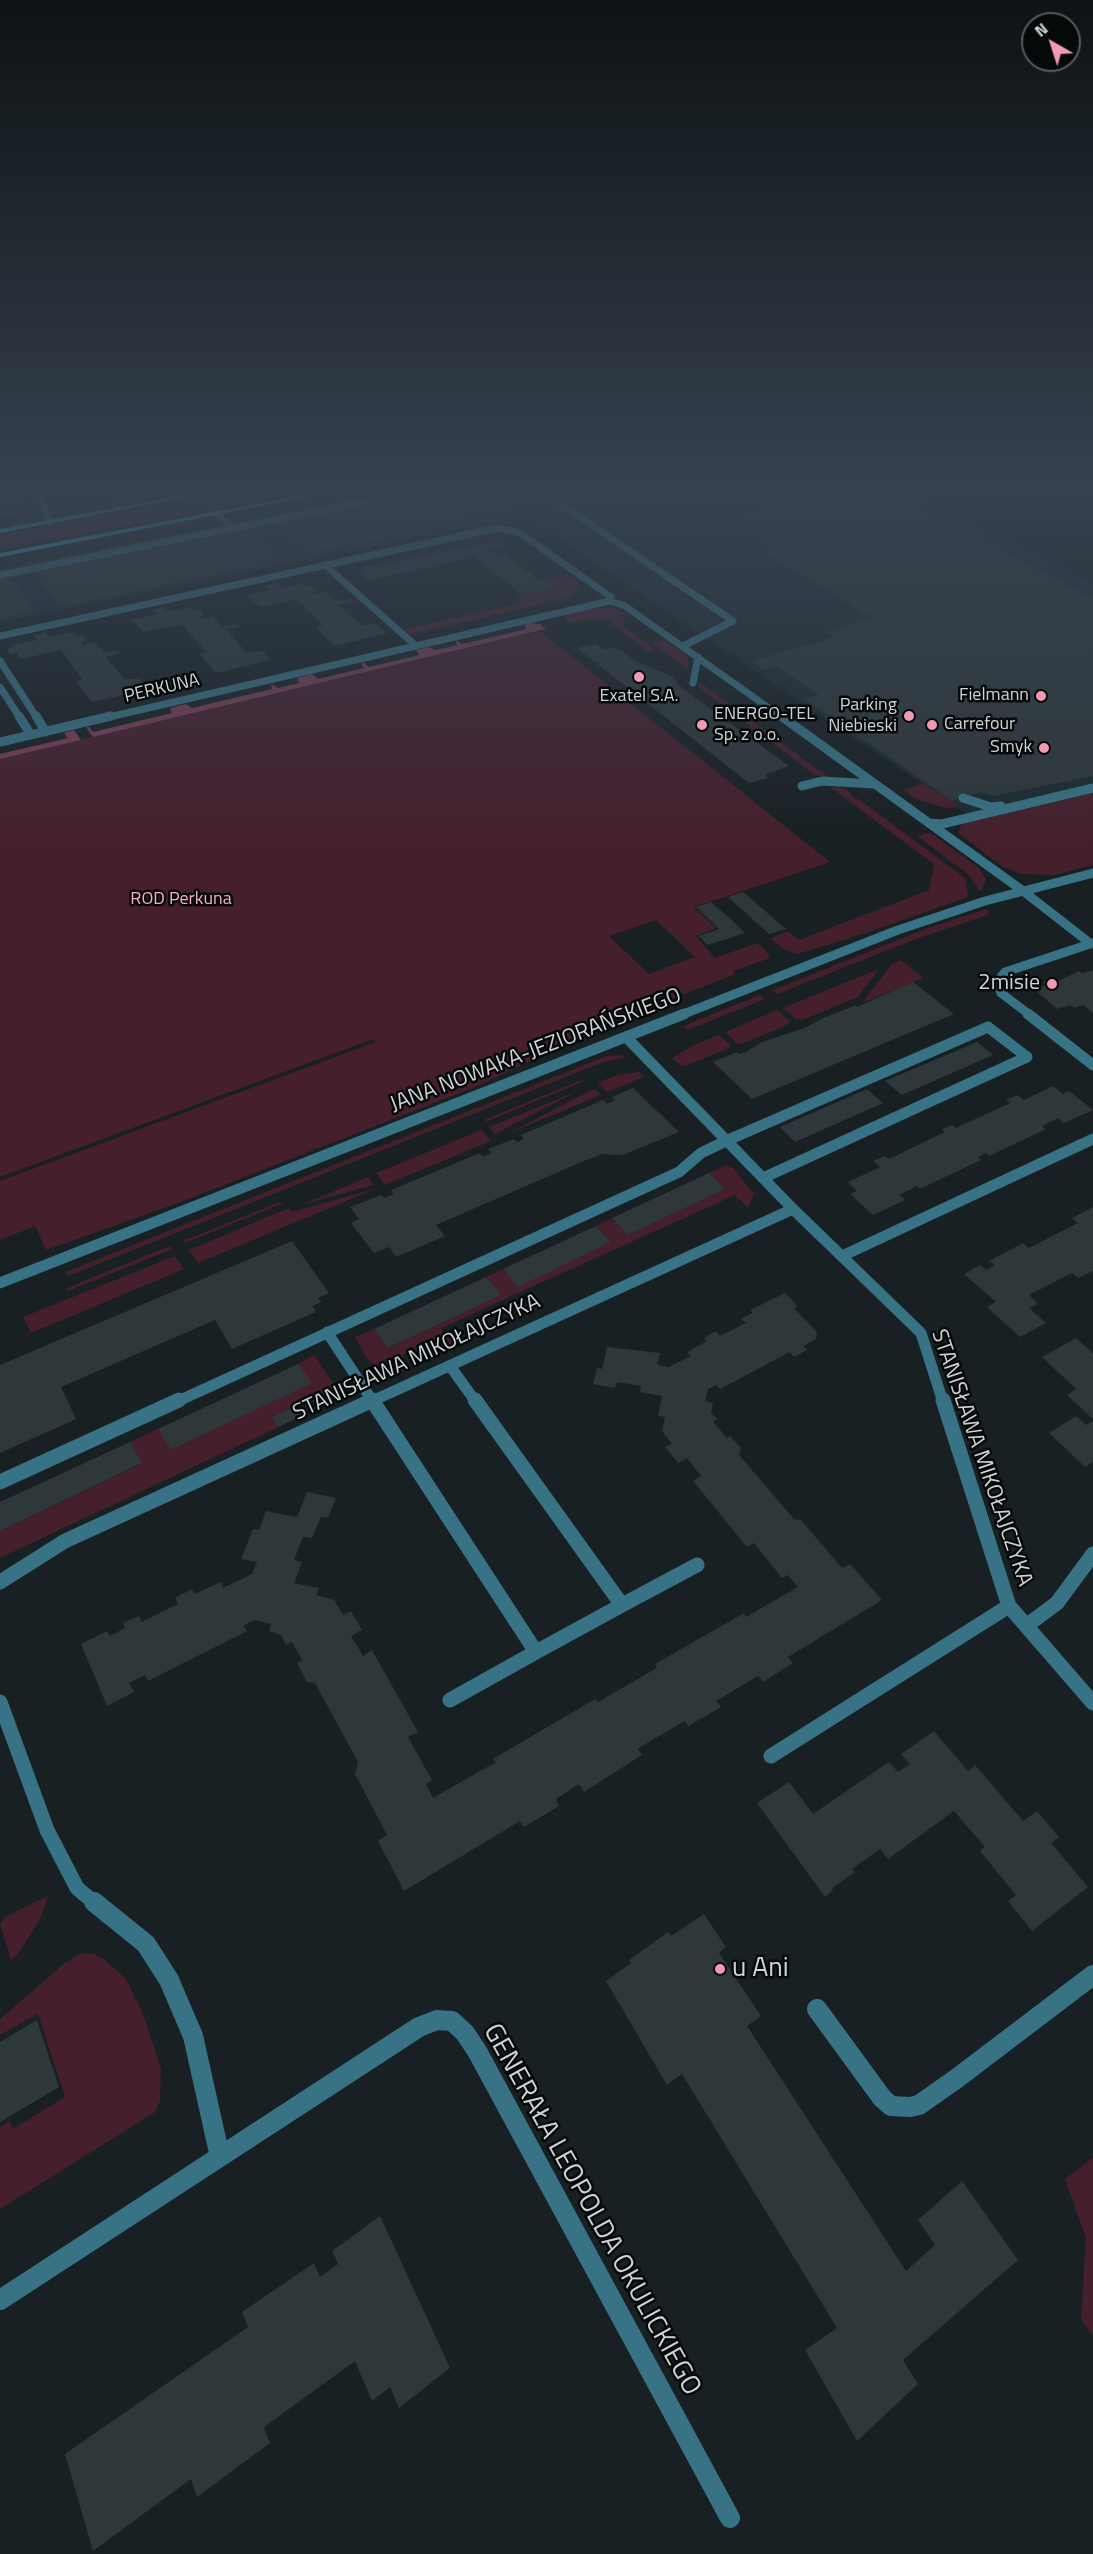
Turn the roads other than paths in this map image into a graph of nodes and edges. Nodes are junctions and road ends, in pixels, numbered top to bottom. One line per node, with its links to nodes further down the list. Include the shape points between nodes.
1 (132, 607): 6 (street)
2 (372, 607): 7 (street)
3 (583, 607): 7 (street, PERKUNA)
4 (627, 607): 8 (street)
5 (713, 607): 8 (street, via 733,623)
6 (0, 636)
7 (416, 646): 13 (street, PERKUNA)
8 (682, 646): 9 (street)
9 (698, 657): 11 (street); 16 (street)
10 (0, 661): 13 (street)
11 (693, 683)
12 (0, 687): 14 (street)
13 (46, 732): 14 (street, PERKUNA)
14 (32, 735): 15 (street, PERKUNA)
15 (0, 742)
16 (875, 784): 17 (street, via 822,781); 21 (street)
17 (802, 786)
18 (1093, 788): 19 (street)
19 (1017, 806): 20 (street); 20 (street, via 991,807 963,798 970,813)
20 (965, 818): 21 (street, via 942,825)
21 (928, 823): 23 (street)
22 (1093, 873): 23 (street, JANA NOWAKA-JEZIORAŃSKIEGO)
23 (1023, 891): 24 (street); 25 (street, JANA NOWAKA-JEZIORAŃSKIEGO, via 898,930)
24 (1092, 944): 26 (street, via 1005,972 997,982 1001,993)
25 (626, 1037): 28 (street); 32 (street, JANA NOWAKA-JEZIORAŃSKIEGO)
26 (1093, 1065)
27 (1093, 1139): 31 (street)
28 (728, 1140): 29 (street); 29 (street, via 988,1027 1027,1057); 33 (street, via 700,1153 679,1172)
29 (763, 1178): 30 (street)
30 (793, 1209): 31 (street, STANISŁAWA MIKOŁAJCZYKA); 34 (street, STANISŁAWA MIKOŁAJCZYKA)
31 (842, 1256): 41 (street, STANISŁAWA MIKOŁAJCZYKA, via 921,1332)
32 (0, 1283)
33 (327, 1332): 35 (street); 36 (street)
34 (450, 1366): 35 (street, STANISŁAWA MIKOŁAJCZYKA); 40 (street)
35 (373, 1401): 39 (street, STANISŁAWA MIKOŁAJCZYKA, via 65,1541); 43 (street)
36 (0, 1482)
37 (1093, 1554): 42 (street, STANISŁAWA MIKOŁAJCZYKA, via 1057,1603)
38 (697, 1565): 40 (street)
39 (0, 1582)
40 (622, 1605): 43 (street)
41 (1009, 1606): 42 (street, STANISŁAWA MIKOŁAJCZYKA); 47 (street)
42 (1026, 1626): 46 (street, STANISŁAWA MIKOŁAJCZYKA)
43 (536, 1653): 44 (street)
44 (450, 1700)
45 (0, 1702): 50 (street, via 47,1830 77,1888 146,1944 169,1980 193,2037)
46 (1093, 1703)
47 (771, 1756)
48 (1093, 1975): 49 (street, via 957,2079 910,2107 891,2106 882,2098)
49 (817, 2009)
50 (220, 2157): 51 (street, GENERAŁA LEOPOLDA OKULICKIEGO); 52 (street, GENERAŁA LEOPOLDA OKULICKIEGO, via 419,2027 437,2020 452,2021 477,2050)
51 (0, 2300)
52 (730, 2518)

